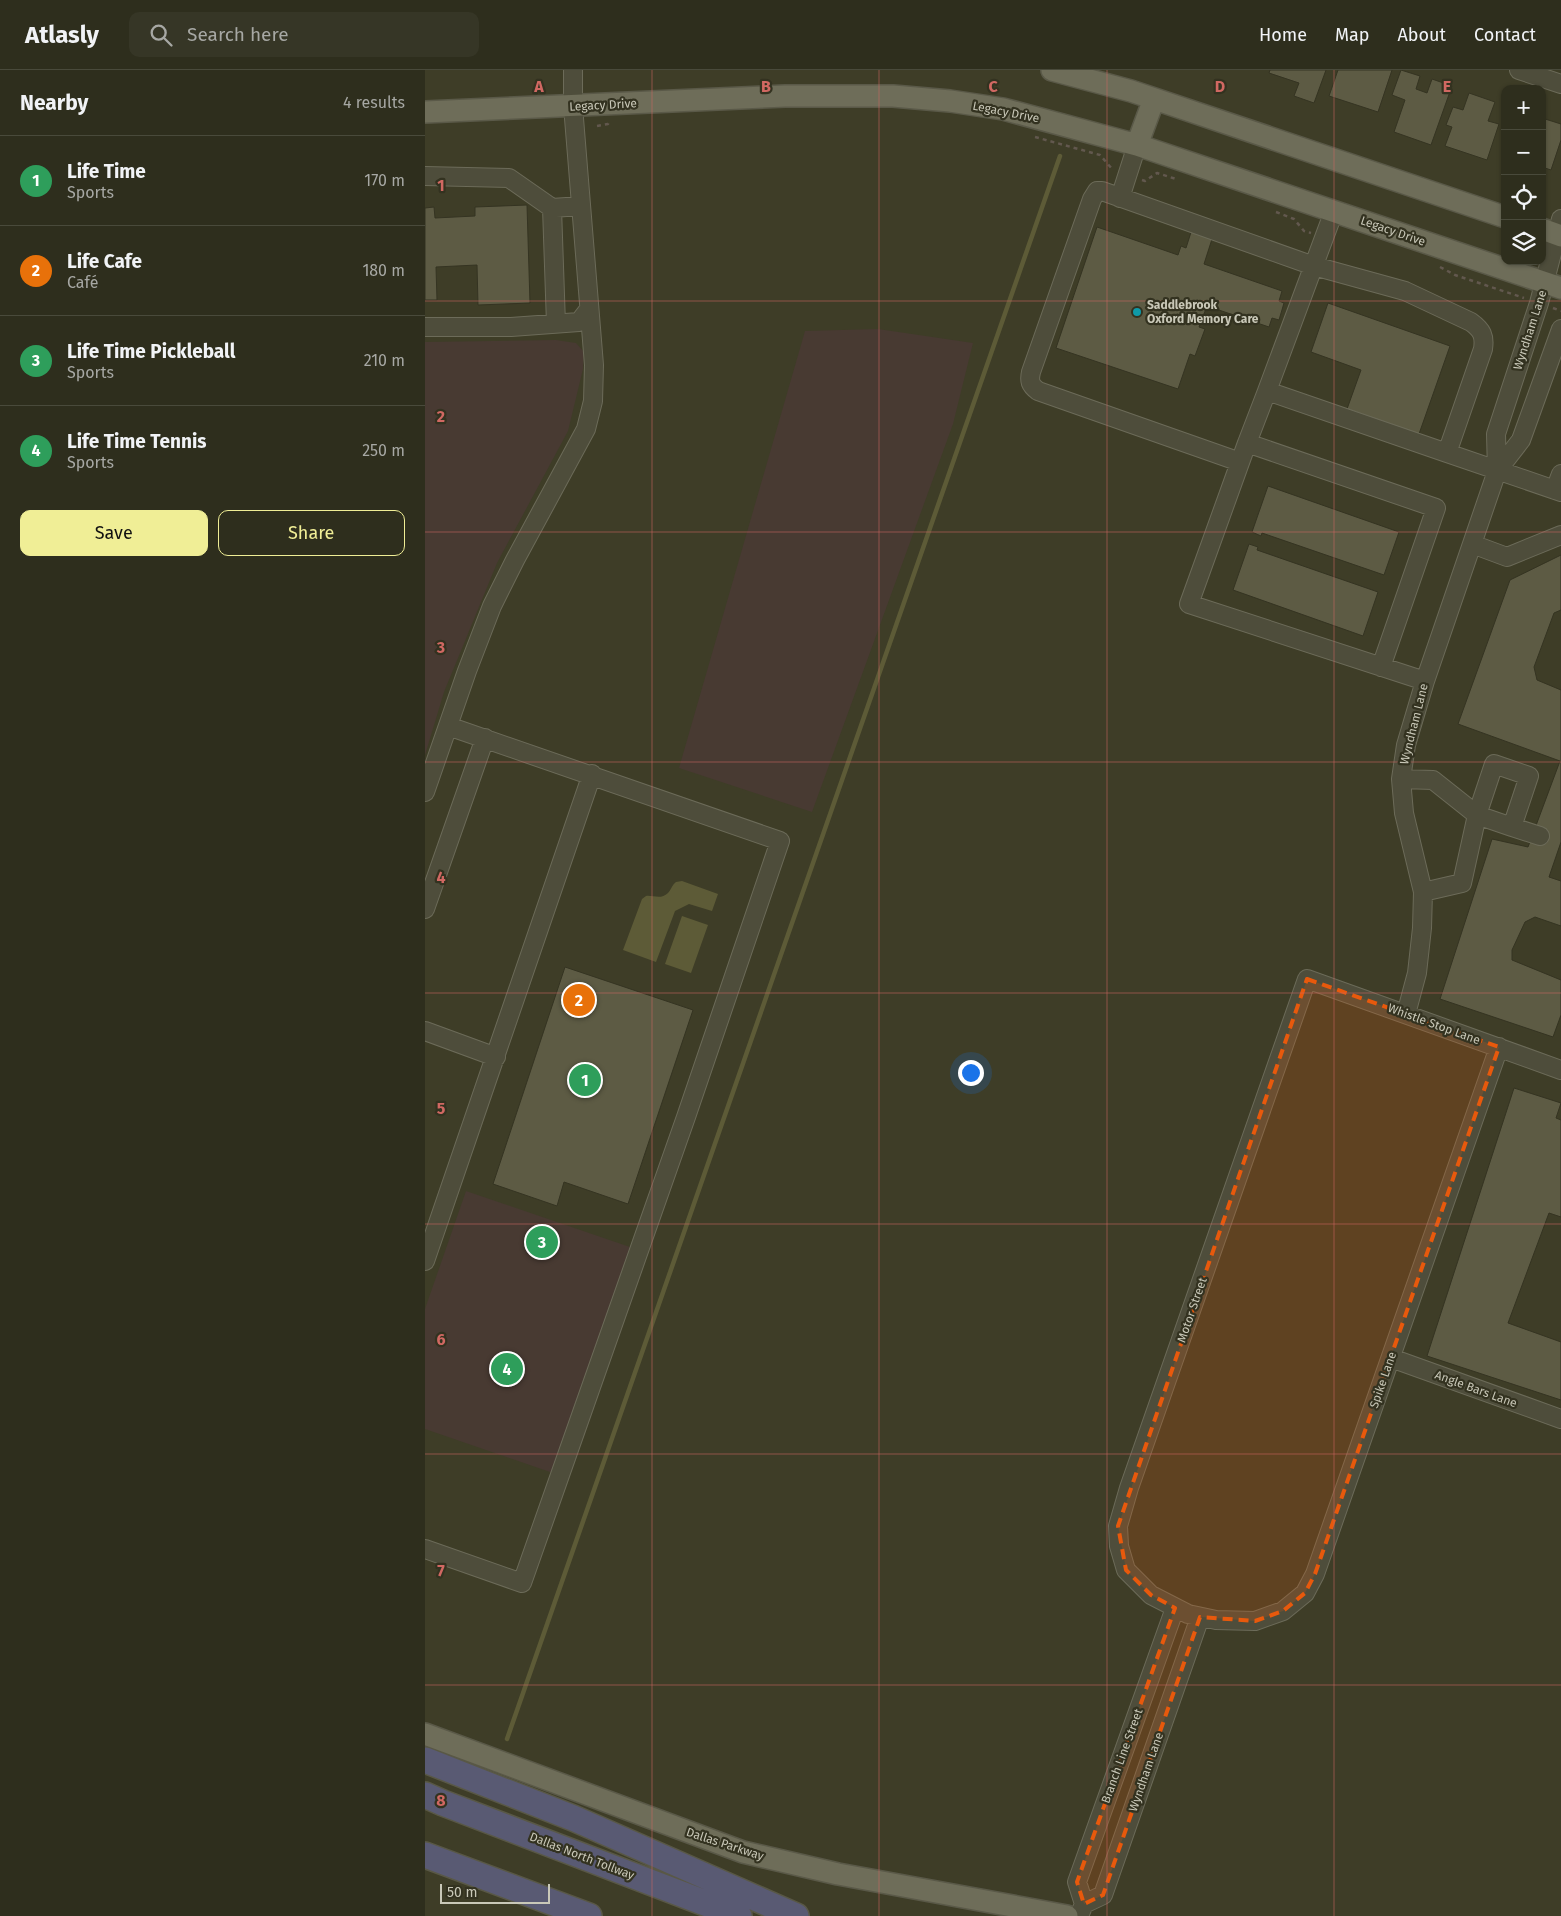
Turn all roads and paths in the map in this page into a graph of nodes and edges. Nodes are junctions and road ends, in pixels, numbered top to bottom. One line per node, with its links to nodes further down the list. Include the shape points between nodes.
1 (573, 70): 6 (street)
2 (1052, 70): 5 (main road)
3 (1519, 70): 4 (street)
4 (1561, 84)
5 (1154, 99): 11 (main road); 20 (main road)
6 (573, 106): 7 (main road, Legacy Drive); 11 (main road, Legacy Drive, via 785,96 893,96 1003,109); 16 (street)
7 (425, 112)
8 (611, 119): 9 (path, via 607,124)
9 (597, 126)
10 (1035, 137): 12 (path, via 1100,155 1113,170)
11 (1137, 145): 12 (street); 18 (main road, Legacy Drive)
12 (1127, 175): 14 (path, via 1145,181 1157,174); 15 (street)
13 (425, 176): 17 (street, via 509,178)
14 (1185, 181)
15 (1120, 198): 23 (street); 34 (street, via 1097,191 1092,199 1031,372 1029,380 1032,387)
16 (581, 206): 17 (street); 27 (street)
17 (552, 208): 28 (street)
18 (1334, 211): 22 (street); 25 (main road, Legacy Drive)
19 (1276, 212): 22 (path, via 1294,219 1304,231)
20 (1501, 216)
21 (1555, 230): 25 (street, Wyndham Lane)
22 (1324, 238): 23 (street)
23 (1314, 266): 31 (street); 33 (street, via 1405,291 1481,328 1483,349)
24 (1439, 267): 26 (path)
25 (1553, 286): 35 (street, Wyndham Lane, via 1496,434)
26 (1519, 296)
27 (589, 309): 28 (street, via 579,322); 41 (street, via 594,365 593,401 587,429 492,606)
28 (556, 324): 29 (street)
29 (425, 327)
30 (1561, 329): 35 (street, Wyndham Lane, via 1521,440)
31 (1267, 391): 32 (street); 33 (street)
32 (1247, 443): 34 (street); 39 (street, via 1436,508)
33 (1447, 453): 35 (street)
34 (1240, 462): 39 (street, via 1189,604)
35 (1497, 471): 36 (street); 38 (street, Wyndham Lane)
36 (1559, 485)
37 (1561, 535): 38 (street, via 1507,557)
38 (1472, 544): 40 (street, Wyndham Lane)
39 (1381, 667): 40 (street)
40 (1425, 682): 44 (street, Wyndham Lane, via 1406,745)
41 (448, 726): 42 (street); 45 (street)
42 (485, 738): 43 (street); 50 (street)
43 (592, 774): 55 (street); 60 (street, via 780,841 522,1583)
44 (1401, 779): 46 (street, via 1433,780); 49 (street, Wyndham Lane, via 1404,813)
45 (425, 792)
46 (1477, 815): 47 (street); 47 (street, via 1494,764 1529,776); 49 (street, via 1462,884)
47 (1512, 827): 48 (street)
48 (1540, 836)
49 (1423, 892): 52 (street, Wyndham Lane, via 1417,973)
50 (425, 909)
51 (1307, 979): 52 (street, Whistle Stop Lane); 61 (street, Motor Street, via 1118,1526 1119,1546 1126,1570 1151,1595)
52 (1406, 1014): 54 (street, Whistle Stop Lane)
53 (425, 1031): 55 (street)
54 (1499, 1048): 56 (street, Whistle Stop Lane); 58 (street, Spike Lane)
55 (495, 1057): 57 (street)
56 (1561, 1070)
57 (425, 1261)
58 (1391, 1358): 59 (street, Angle Bars Lane); 61 (street, Spike Lane, via 1315,1574 1305,1593 1283,1611 1255,1621 1216,1620)
59 (1561, 1419)
60 (425, 1550)
61 (1188, 1613): 66 (street, Branch Line Street, via 1077,1882); 66 (street, Wyndham Lane, via 1103,1895)
62 (425, 1734): 66 (main road, Dallas Parkway, via 743,1852 838,1874)
63 (425, 1760): 69 (highway, via 573,1818)
64 (425, 1795): 68 (highway, Dallas North Tollway)
65 (425, 1855): 67 (highway)
66 (1076, 1912)
67 (589, 1916)
68 (739, 1916)
69 (796, 1916)

